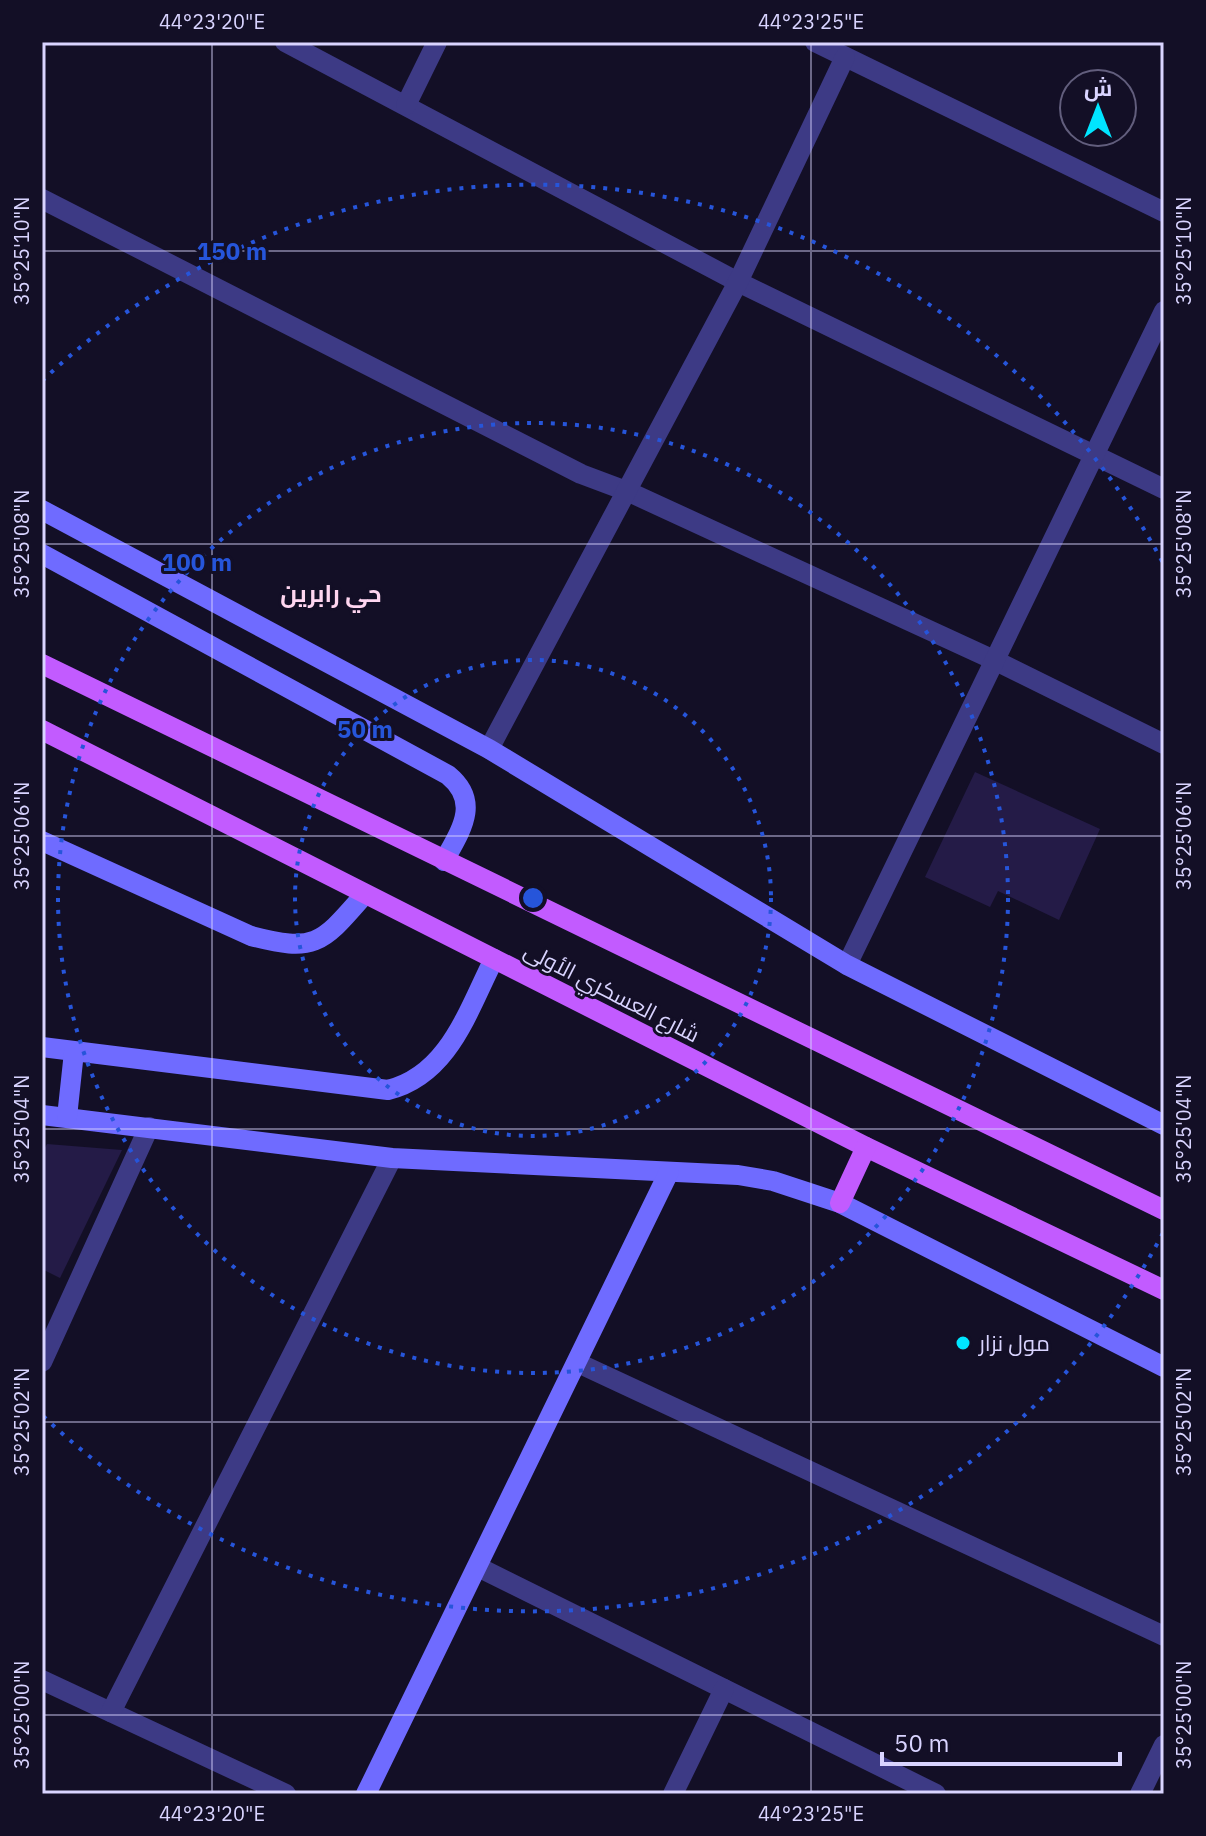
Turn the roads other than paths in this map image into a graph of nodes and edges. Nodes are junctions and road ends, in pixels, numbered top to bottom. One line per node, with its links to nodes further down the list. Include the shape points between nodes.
1 (285, 42): 5 (street)
2 (437, 42): 5 (street)
3 (815, 42): 4 (street)
4 (845, 57): 7 (street); 8 (street)
5 (406, 105): 8 (street)
6 (42, 199): 12 (street, via 581,474)
7 (1164, 212)
8 (738, 282): 10 (street); 12 (street)
9 (1164, 311): 10 (street)
10 (1092, 454): 11 (street); 15 (street)
11 (1164, 489)
12 (629, 492): 15 (street); 19 (street)
13 (42, 510): 19 (street)
14 (42, 554): 21 (street, via 448,775 468,805)
15 (994, 660): 18 (street); 24 (street)
16 (42, 664): 21 (main road, شارع العسكري الأولى)
17 (42, 730): 22 (main road, شارع العسكري الأولى)
18 (1164, 744)
19 (489, 749): 24 (street)
20 (42, 841): 22 (street, via 277,943 302,945 328,936)
21 (444, 861): 35 (main road, شارع العسكري الأولى)
22 (364, 895): 23 (main road, شارع العسكري الأولى)
23 (494, 959): 26 (street, via 442,1058 418,1080 388,1090); 31 (main road, شارع العسكري الأولى)
24 (847, 965): 29 (street)
25 (42, 1047): 26 (street)
26 (74, 1052): 28 (street)
27 (42, 1115): 28 (street)
28 (67, 1117): 30 (street)
29 (1164, 1125)
30 (149, 1127): 32 (street); 37 (street)
31 (866, 1147): 34 (main road); 36 (main road, شارع العسكري الأولى)
32 (392, 1158): 33 (street); 44 (street)
33 (669, 1172): 34 (street, via 773,1181); 38 (street)
34 (840, 1203): 39 (street)
35 (1164, 1210)
36 (1164, 1290)
37 (42, 1362)
38 (578, 1363): 40 (street); 41 (street)
39 (1164, 1367)
40 (478, 1567): 43 (street); 47 (street)
41 (1164, 1636)
42 (42, 1680): 44 (street)
43 (724, 1689): 48 (street); 49 (street)
44 (111, 1712): 46 (street)
45 (1164, 1745): 50 (street)
46 (286, 1794)
47 (366, 1794)
48 (673, 1794)
49 (936, 1794)
50 (1140, 1794)

